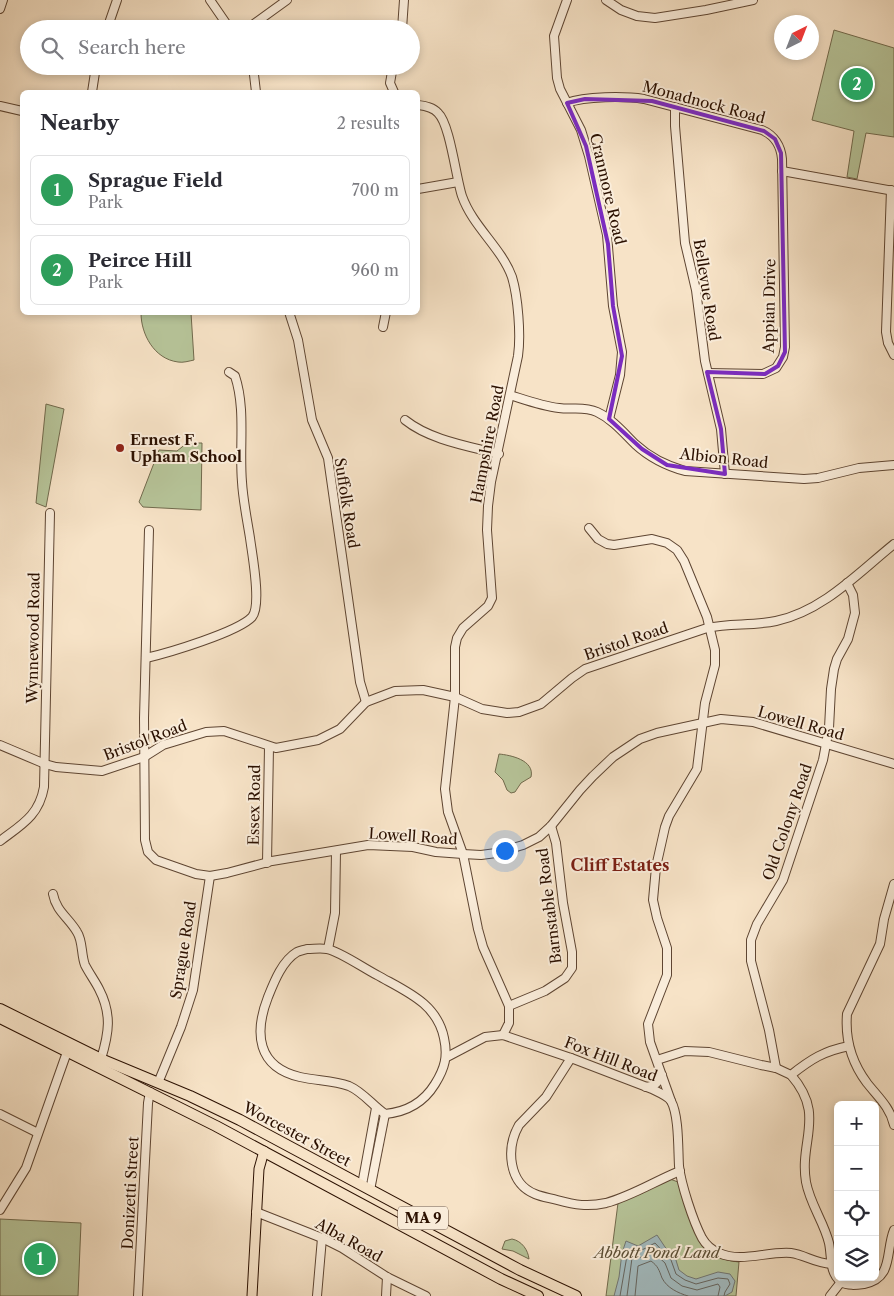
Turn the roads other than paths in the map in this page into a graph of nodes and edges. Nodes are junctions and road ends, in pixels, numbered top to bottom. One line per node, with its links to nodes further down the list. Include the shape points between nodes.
1 (3, 0): 9 (street)
2 (117, 0): 10 (street)
3 (210, 0): 11 (street)
4 (287, 0): 12 (street)
5 (404, 0): 13 (street)
6 (567, 0): 20 (street, Cranmore Road, via 554,44 558,82)
7 (606, 0): 8 (street, via 621,10 644,18)
8 (753, 0)
9 (0, 9)
10 (110, 20)
11 (224, 20)
12 (260, 20)
13 (403, 20)
14 (95, 75): 17 (street)
15 (254, 75): 18 (street)
16 (391, 75): 19 (street)
17 (92, 90)
18 (256, 90)
19 (393, 90)
20 (568, 103): 23 (street, Monadnock Road, via 582,99 632,98); 36 (street, Cranmore Road, via 588,152 608,244 613,306 622,356)
21 (0, 106): 24 (street)
22 (420, 106): 26 (street, Hampshire Road, via 434,109 443,119)
23 (675, 107): 25 (street, Monadnock Road, via 767,132 780,148); 34 (street, Bellevue Road, via 685,243 696,290)
24 (20, 111)
25 (782, 171): 28 (street); 34 (street, Appian Drive, via 783,357 776,368 763,374)
26 (458, 182): 27 (street); 35 (street, Hampshire Road, via 467,210 502,257 513,283 519,344)
27 (420, 189)
28 (892, 190): 32 (street, via 886,328)
29 (290, 315): 49 (street, Suffolk Road, via 298,340 312,420 328,458 360,682)
30 (385, 315): 31 (street)
31 (383, 327)
32 (894, 355)
33 (229, 372): 47 (street, via 235,376 240,393 242,482 256,609 252,617 231,629)
34 (708, 373): 40 (street, Bellevue Road, via 721,429)
35 (510, 395): 36 (street, Albion Road, via 551,407 588,409); 38 (street, Hampshire Road)
36 (609, 419): 40 (street, Albion Road, via 642,450 667,465 685,471)
37 (405, 420): 38 (street, via 413,427 438,437)
38 (499, 454): 48 (street, Hampshire Road, via 491,482 487,520 492,598 457,638)
39 (894, 465): 40 (street, Albion Road, via 859,468 808,479)
40 (725, 474)
41 (50, 512): 55 (street, Wynnewood Road)
42 (590, 528): 46 (street, via 598,539 607,544 652,539 674,548 684,561)
43 (148, 530): 47 (street, Lowell Road)
44 (894, 544): 45 (street, Bristol Road)
45 (847, 583): 46 (street, Bristol Road, via 820,603 789,618); 52 (street, Old Colony Road, via 853,595 855,613 848,640 834,669)
46 (710, 628): 48 (street, Bristol Road, via 588,668 541,704 519,712 482,709); 50 (street, via 715,665)
47 (146, 658): 54 (street, Lowell Road)
48 (455, 697): 49 (street, Bristol Road, via 411,690); 60 (street, Hampshire Road, via 445,789 448,812)
49 (366, 702): 53 (street, Bristol Road, via 331,735 298,745)
50 (704, 722): 52 (street, Lowell Road, via 722,719 753,722); 57 (street, Lowell Road, via 640,739 613,757); 75 (street, via 697,769 669,816 656,867 653,900 667,948 667,975 648,1024)
51 (0, 745): 55 (street, Bristol Road)
52 (827, 745): 56 (street, Lowell Road); 76 (street, Old Colony Road, via 783,880 756,924 751,940 751,961)
53 (269, 747): 54 (street, Bristol Road, via 224,731 206,732 163,745); 61 (street, Essex Road)
54 (144, 757): 55 (street, Bristol Road, via 102,771); 62 (street, Lowell Road, via 148,852 156,860)
55 (46, 764): 58 (street, Wynnewood Road, via 42,801 27,820)
56 (894, 764)
57 (551, 826): 60 (street, Lowell Road, via 539,837 509,850 481,855); 66 (street, Barnstable Road, via 572,968 552,988)
58 (0, 841)
59 (336, 851): 60 (street, Lowell Road, via 384,845); 61 (street, Lowell Road); 65 (street, via 335,913)
60 (463, 854): 66 (street, Hampshire Road, via 483,947)
61 (267, 864): 62 (street, Lowell Road)
62 (210, 876): 79 (street, Sprague Road, via 193,990)
63 (894, 884): 70 (street, via 880,944 847,1014)
64 (52, 894): 74 (street, via 54,903 80,937 85,965 106,1008 109,1025)
65 (328, 949): 72 (street, via 428,1007 442,1030); 85 (street, via 296,952 284,965 264,1008 260,1031 263,1049 273,1064 286,1073 349,1087)
66 (509, 1006): 69 (street, via 509,1023)
67 (0, 1008): 74 (highway, Worcester Street / MA 9)
68 (0, 1018): 71 (highway, Worcester Street / MA 9)
69 (503, 1035): 72 (street, via 485,1037); 73 (street, Fox Hill Road)
70 (849, 1046): 78 (street, via 830,1050 810,1060); 88 (street, via 862,1076 887,1107)
71 (67, 1052): 81 (highway, Worcester Street / MA 9); 89 (street)
72 (447, 1057): 87 (street, via 440,1077 425,1098 405,1110)
73 (571, 1058): 80 (street, Fox Hill Road); 91 (street, via 546,1097 516,1130 510,1156 516,1179 534,1194 580,1206 606,1203 632,1194)
74 (101, 1059): 79 (highway, Worcester Street / MA 9)
75 (657, 1060): 76 (street, via 696,1050); 77 (street)
76 (776, 1068): 78 (street)
77 (662, 1075): 80 (street, via 653,1086); 83 (street)
78 (791, 1075): 99 (street, via 809,1110 805,1179 809,1197 828,1241)
79 (158, 1083): 82 (highway, Worcester Street / MA 9)
80 (646, 1087): 83 (street, Fox Hill Road)
81 (150, 1092): 84 (highway, Worcester Street / MA 9); 102 (street, Donizetti Street)
82 (186, 1094): 84 (highway); 92 (highway, Worcester Street / MA 9)
83 (671, 1101): 91 (street)
84 (179, 1107): 90 (highway, Worcester Street / MA 9)
85 (376, 1108): 87 (street); 92 (street)
86 (0, 1114): 89 (street)
87 (385, 1114): 92 (street)
88 (894, 1125)
89 (38, 1132): 93 (street, via 24,1173)
90 (264, 1151): 94 (main road, via 259,1167); 96 (highway, Worcester Street / MA 9)
91 (680, 1171): 99 (street, via 703,1239 711,1249 732,1257 792,1254)
92 (366, 1187): 95 (highway, Worcester Street / MA 9)
93 (0, 1210)
94 (256, 1212): 98 (street, Alba Road); 103 (main road)
95 (414, 1213): 96 (highway, via 412,1222); 108 (highway, Worcester Street / MA 9)
96 (402, 1226): 107 (highway, Worcester Street / MA 9)
97 (894, 1230): 101 (street, via 891,1259 888,1269 880,1277 872,1283 858,1285)
98 (322, 1238): 100 (street, Alba Road); 104 (street)
99 (831, 1264): 101 (street, via 834,1277)
100 (387, 1277): 105 (street); 106 (street, Alba Road)
101 (841, 1282): 109 (street)
102 (138, 1296)
103 (252, 1296)
104 (317, 1296)
105 (386, 1296)
106 (426, 1296)
107 (538, 1296)
108 (576, 1296)
109 (830, 1296)

